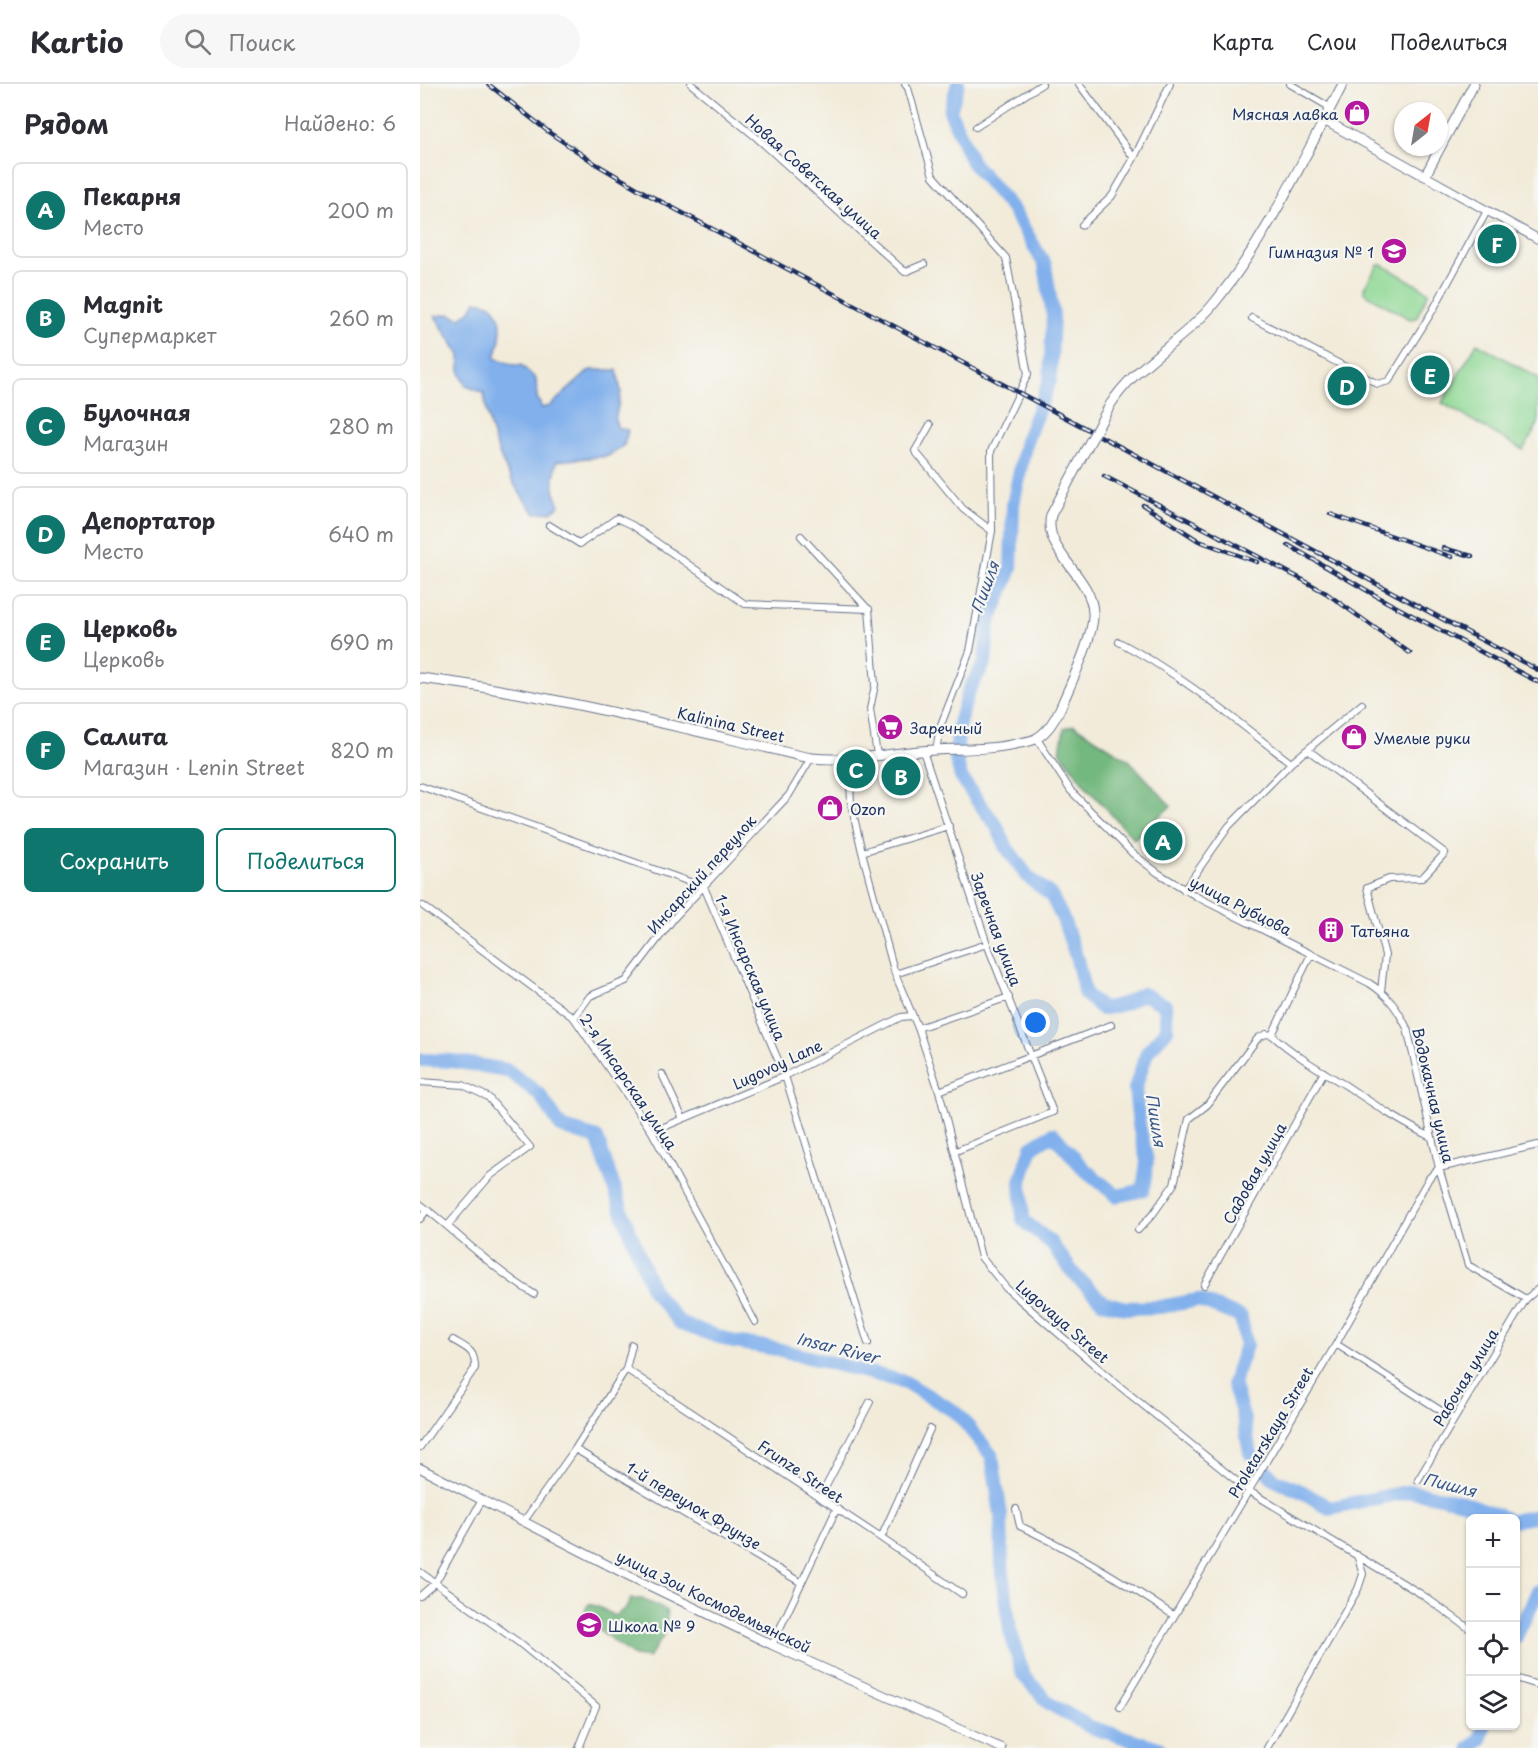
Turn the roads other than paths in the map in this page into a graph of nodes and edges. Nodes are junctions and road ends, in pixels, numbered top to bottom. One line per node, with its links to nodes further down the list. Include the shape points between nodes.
1 (691, 84): 17 (street, Новая Советская улица, via 905,272)
2 (905, 84): 21 (street, via 933,176 1006,258 1028,374 991,451)
3 (1042, 84): 11 (street)
4 (1078, 84): 12 (street)
5 (1170, 84): 12 (street)
6 (1290, 84): 9 (street)
7 (1344, 84): 9 (main road)
8 (1474, 84): 13 (main road)
9 (1331, 108): 10 (main road)
10 (1324, 120): 13 (main road); 27 (main road, bridge, via 1258,241 1230,282 1209,309 1110,405 1051,515 1051,535 1083,582 1093,612 1092,626 1062,704)
11 (976, 127)
12 (1134, 158): 15 (street, via 1112,196)
13 (1425, 176): 14 (street)
14 (1487, 211): 16 (street); 18 (street, via 1389,381 1378,384)
15 (1082, 225)
16 (1538, 239)
17 (924, 264)
18 (1252, 318)
19 (930, 425): 21 (street, via 915,451 963,509)
20 (549, 525): 23 (street, via 580,544 617,518 745,604)
21 (992, 531): 30 (street, via 970,651 940,727)
22 (801, 536): 23 (street)
23 (869, 609): 31 (street, via 875,685 870,709)
24 (1119, 642): 34 (street, via 1187,685)
25 (420, 678): 32 (main road, Kalinina Street, via 596,708)
26 (1362, 704): 28 (street)
27 (1037, 739): 30 (main road, Kalinina Street, via 1006,746); 39 (street, улица Рубцова, via 1071,791 1132,853)
28 (1308, 750): 34 (street); 44 (street, via 1445,853 1422,878 1389,879 1367,888 1385,955)
29 (923, 751): 30 (main road, Kalinina Street); 31 (main road, Kalinina Street); 36 (street, Заречная улица)
30 (940, 751)
31 (877, 755): 33 (main road, Kalinina Street)
32 (811, 758): 33 (main road, Kalinina Street); 38 (street, Инсарский переулок, via 789,795)
33 (849, 758): 37 (street, Lugovaya Street, via 851,804)
34 (1291, 763): 39 (street, via 1229,826)
35 (420, 786): 38 (street, 1-я Инсарская улица)
36 (949, 826): 37 (street); 41 (street, Заречная улица)
37 (862, 852): 43 (street, Lugovaya Street)
38 (704, 887): 47 (street, Инсарский переулок, via 674,918 626,981 590,996); 54 (street, 1-я Инсарская улица)
39 (1184, 890): 42 (street, улица Рубцова)
40 (423, 906): 47 (street, 2-я Инсарская улица)
41 (987, 944): 43 (street); 45 (street, Заречная улица)
42 (1311, 954): 44 (street, улица Рубцова); 50 (street)
43 (896, 974): 46 (street, Lugovaya Street)
44 (1381, 991): 59 (street, Водокачная улица, via 1398,1009 1407,1028)
45 (1009, 997): 49 (street); 51 (street, Заречная улица)
46 (911, 1016): 49 (street, Lugovaya Street); 54 (street, Lugovoy Lane, via 901,1017)
47 (574, 1018): 58 (street, 2-я Инсарская улица)
48 (1111, 1025): 51 (street)
49 (918, 1028): 56 (street, Lugovaya Street)
50 (1272, 1035): 52 (street); 67 (street, via 1258,1038 1207,1105 1189,1119 1174,1184)
51 (1032, 1055): 56 (street); 61 (street, Заречная улица, via 1053,1113)
52 (1324, 1072): 59 (street); 68 (street, Садовая улица)
53 (662, 1074): 57 (street)
54 (785, 1076): 57 (street, Lugovoy Lane); 74 (street, 1-я Инсарская улица)
55 (420, 1082): 66 (street, via 464,1085 488,1097 530,1147 490,1176)
56 (939, 1091): 61 (street, Lugovaya Street)
57 (683, 1119): 58 (street, Lugovoy Lane)
58 (652, 1132): 72 (street, 2-я Инсарская улица)
59 (1431, 1137): 62 (street, Водокачная улица)
60 (1538, 1145): 62 (street)
61 (956, 1151): 85 (street, Lugovaya Street, via 981,1257 1006,1288)
62 (1438, 1168): 71 (street, Водокачная улица, via 1468,1265); 75 (street, Proletarskaya Street)
63 (420, 1204): 64 (street)
64 (427, 1210): 65 (street); 66 (street)
65 (420, 1219)
66 (448, 1225): 70 (street, via 456,1236)
67 (1138, 1230)
68 (1204, 1286)
69 (1538, 1289): 71 (street, Рабочая улица)
70 (534, 1294)
71 (1526, 1299): 79 (street, Рабочая улица)
72 (755, 1322)
73 (453, 1340): 81 (street, via 471,1351 475,1368)
74 (868, 1343)
75 (1335, 1344): 79 (street); 85 (street, Proletarskaya Street)
76 (632, 1345): 77 (street)
77 (626, 1369): 82 (street); 87 (street, Frunze Street)
78 (870, 1402): 87 (street, via 825,1488)
79 (1454, 1419): 84 (street, Рабочая улица)
80 (930, 1429): 91 (street)
81 (420, 1447)
82 (575, 1449): 90 (street); 94 (street, 1-й переулок Фрунзе)
83 (420, 1468): 86 (street, улица Зои Космодемьянской)
84 (1418, 1480)
85 (1249, 1491): 92 (street, Lugovaya Street); 98 (street, Proletarskaya Street)
86 (482, 1500): 90 (street, улица Зои Космодемьянской); 95 (street)
87 (823, 1500): 89 (street, Frunze Street)
88 (1016, 1509): 98 (street, via 1020,1526 1087,1560)
89 (836, 1510): 91 (street, Frunze Street); 94 (street)
90 (524, 1521): 100 (street, улица Зои Космодемьянской)
91 (881, 1538): 96 (street, Frunze Street)
92 (1357, 1555): 99 (street, Lugovaya Street); 106 (street, via 1363,1574 1358,1590)
93 (420, 1572): 95 (street)
94 (800, 1582): 100 (street)
95 (435, 1583): 97 (street); 105 (street, via 518,1642 596,1706)
96 (962, 1594)
97 (420, 1596)
98 (1173, 1615): 103 (street, Proletarskaya Street)
99 (1466, 1626)
100 (772, 1645): 104 (street, улица Зои Космодемьянской)
101 (1520, 1679): 102 (street)
102 (1538, 1685)
103 (1120, 1707)
104 (996, 1747)
105 (579, 1748)
106 (1267, 1748)

